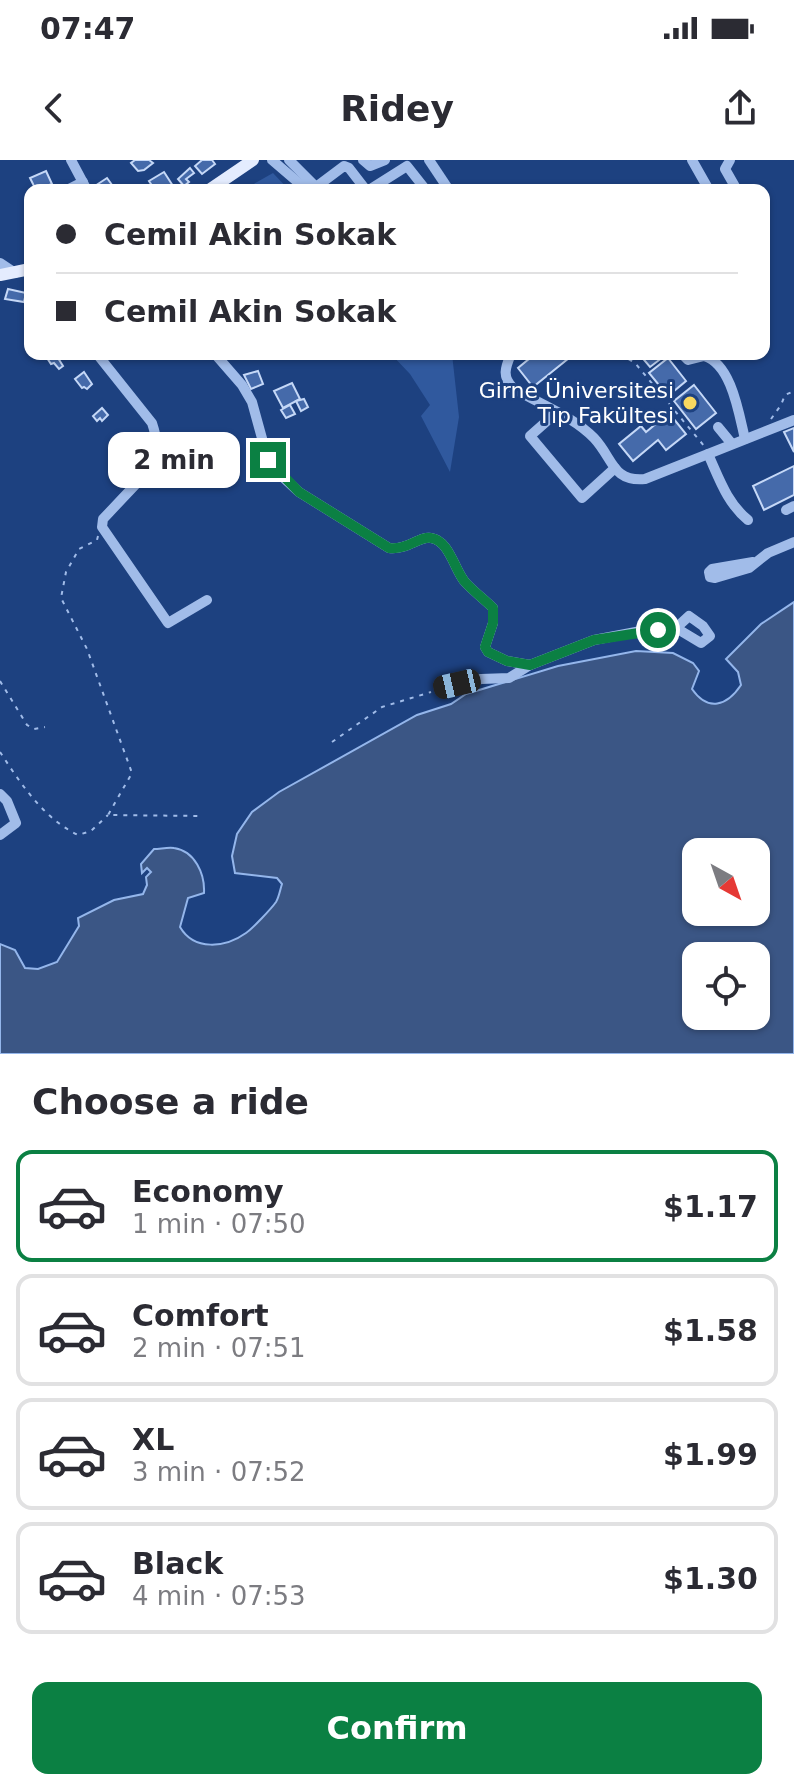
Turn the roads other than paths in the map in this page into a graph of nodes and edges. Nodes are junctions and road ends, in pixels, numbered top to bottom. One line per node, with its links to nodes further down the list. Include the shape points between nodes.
1 (71, 160): 10 (street)
2 (253, 160): 11 (main road)
3 (272, 160): 12 (street)
4 (289, 160): 13 (street)
5 (363, 160): 6 (street, via 370,166)
6 (385, 160)
7 (429, 160): 18 (street)
8 (692, 160): 19 (street)
9 (730, 160): 20 (street, via 725,169)
10 (84, 184)
11 (218, 184)
12 (307, 184)
13 (310, 184)
14 (321, 184): 15 (street, via 344,166)
15 (363, 184)
16 (378, 184): 17 (street, via 407,166)
17 (421, 184)
18 (445, 184)
19 (706, 184)
20 (734, 184)
21 (0, 263): 23 (street)
22 (24, 271): 23 (main road)
23 (15, 273): 24 (main road)
24 (0, 275)
25 (102, 360): 39 (street, via 157,436 153,466 103,519 102,527 168,623)
26 (220, 360): 41 (street, via 252,402 272,467 299,492 389,548 434,538 465,582 493,608 488,652)
27 (508, 360): 29 (street, via 506,381)
28 (712, 360): 32 (street, via 733,390)
29 (556, 413): 35 (street, via 595,439); 35 (street, via 530,436 582,498)
30 (794, 420): 32 (street)
31 (718, 427): 33 (street)
32 (745, 439): 33 (street)
33 (732, 444): 34 (street)
34 (709, 454): 35 (street, via 645,479 632,480); 36 (street, via 729,500)
35 (615, 468)
36 (748, 520)
37 (794, 542): 38 (street)
38 (753, 562)
39 (207, 600)
40 (676, 628): 41 (street, via 594,640)
41 (530, 665): 42 (street, via 509,678)
42 (439, 688)
43 (0, 794): 44 (street, via 16,823)
44 (0, 835)

